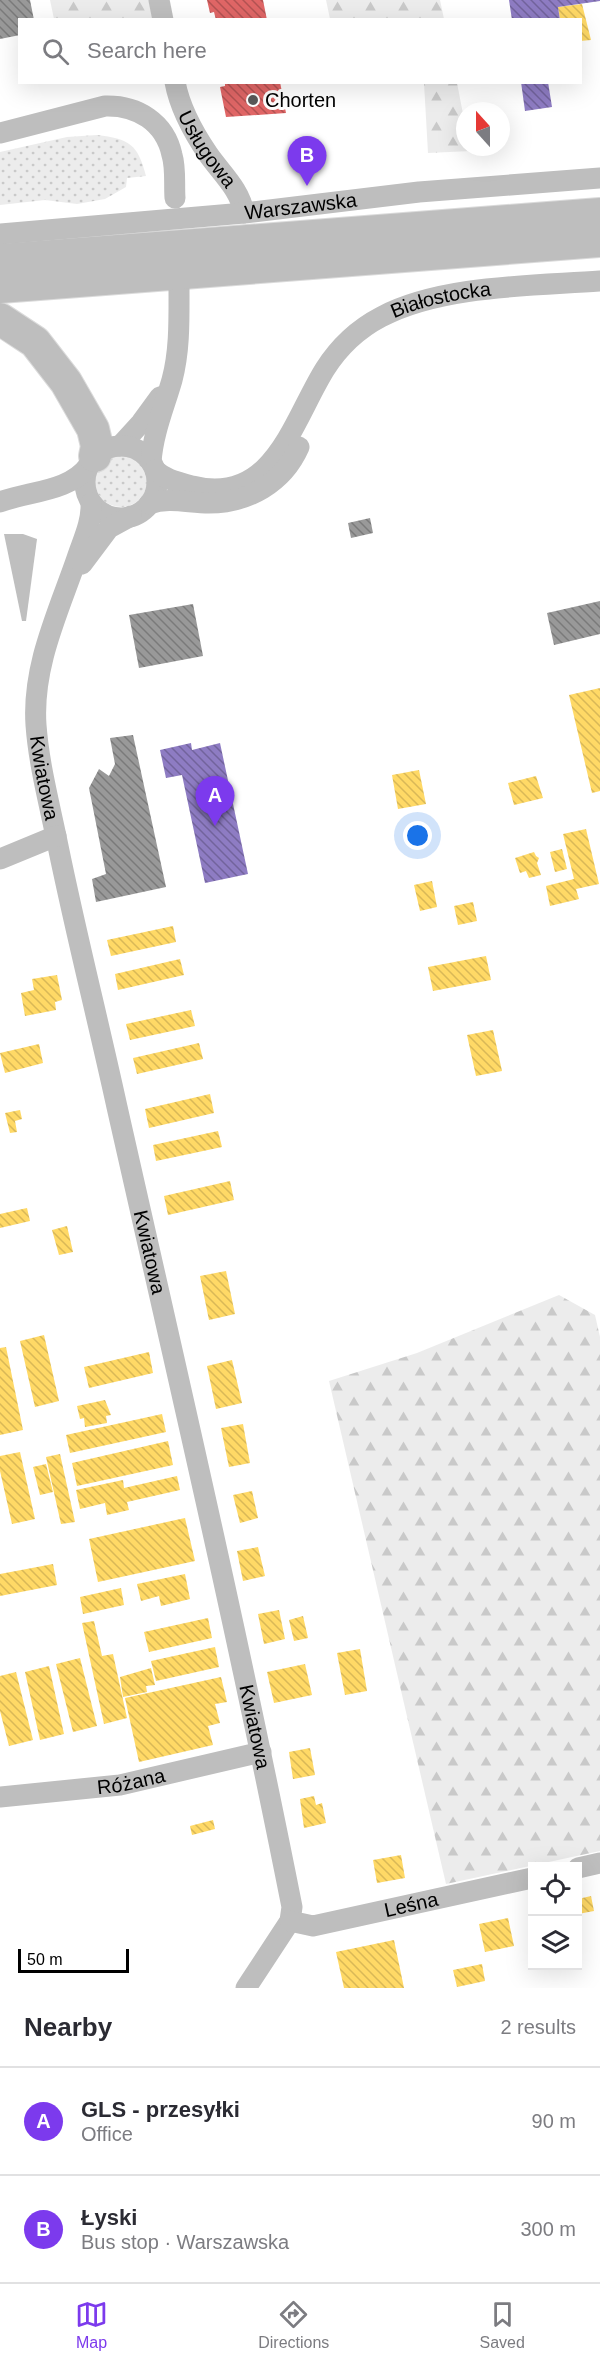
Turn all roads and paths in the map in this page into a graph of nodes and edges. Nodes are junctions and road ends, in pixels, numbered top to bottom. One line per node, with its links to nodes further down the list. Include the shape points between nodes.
1 (159, 0): 2 (street)
2 (163, 18)
3 (176, 84): 7 (street, Usługowa, via 184,114 239,194)
4 (0, 133): 6 (street, via 105,106 139,111 163,131 170,145)
5 (600, 178): 7 (street, Warszawska, via 398,194)
6 (175, 198)
7 (244, 213): 9 (street, Warszawska)
8 (600, 213): 11 (highway)
9 (0, 234)
10 (600, 241): 13 (highway)
11 (0, 261)
12 (600, 281): 17 (street, Białostocka, via 442,295 414,303 362,328 336,353)
13 (0, 287)
14 (179, 287): 16 (street, via 179,329)
15 (0, 319): 18 (highway, via 35,342 66,382 93,429)
16 (172, 379): 18 (street, via 141,423); 19 (street, via 155,432)
17 (316, 386): 19 (street, Białostocka, via 286,445 249,480 202,488 168,480); 23 (street, Białostocka, via 308,424 295,455 282,474 265,488 229,502 165,500)
18 (101, 456): 19 (street, via 137,450); 20 (street, via 71,481); 21 (street, via 85,482)
19 (153, 466): 23 (street, via 156,488)
20 (37, 491): 21 (street, via 72,494); 22 (street)
21 (90, 501): 23 (street, via 106,515 125,517); 24 (street, Kwiatowa, via 87,528)
22 (0, 502)
23 (141, 509): 24 (street, Kwiatowa, via 109,528)
24 (68, 584): 25 (street, Kwiatowa, via 45,644 35,707)
25 (56, 836): 26 (street); 27 (street, Kwiatowa)
26 (0, 859)
27 (261, 1752): 28 (street, Różana, via 120,1785); 32 (street, Kwiatowa, via 292,1906)
28 (0, 1797)
29 (600, 1863): 30 (street)
30 (582, 1867)
31 (528, 1879): 32 (street, Leśna, via 313,1926)
32 (290, 1921): 33 (street)
33 (246, 1988)

